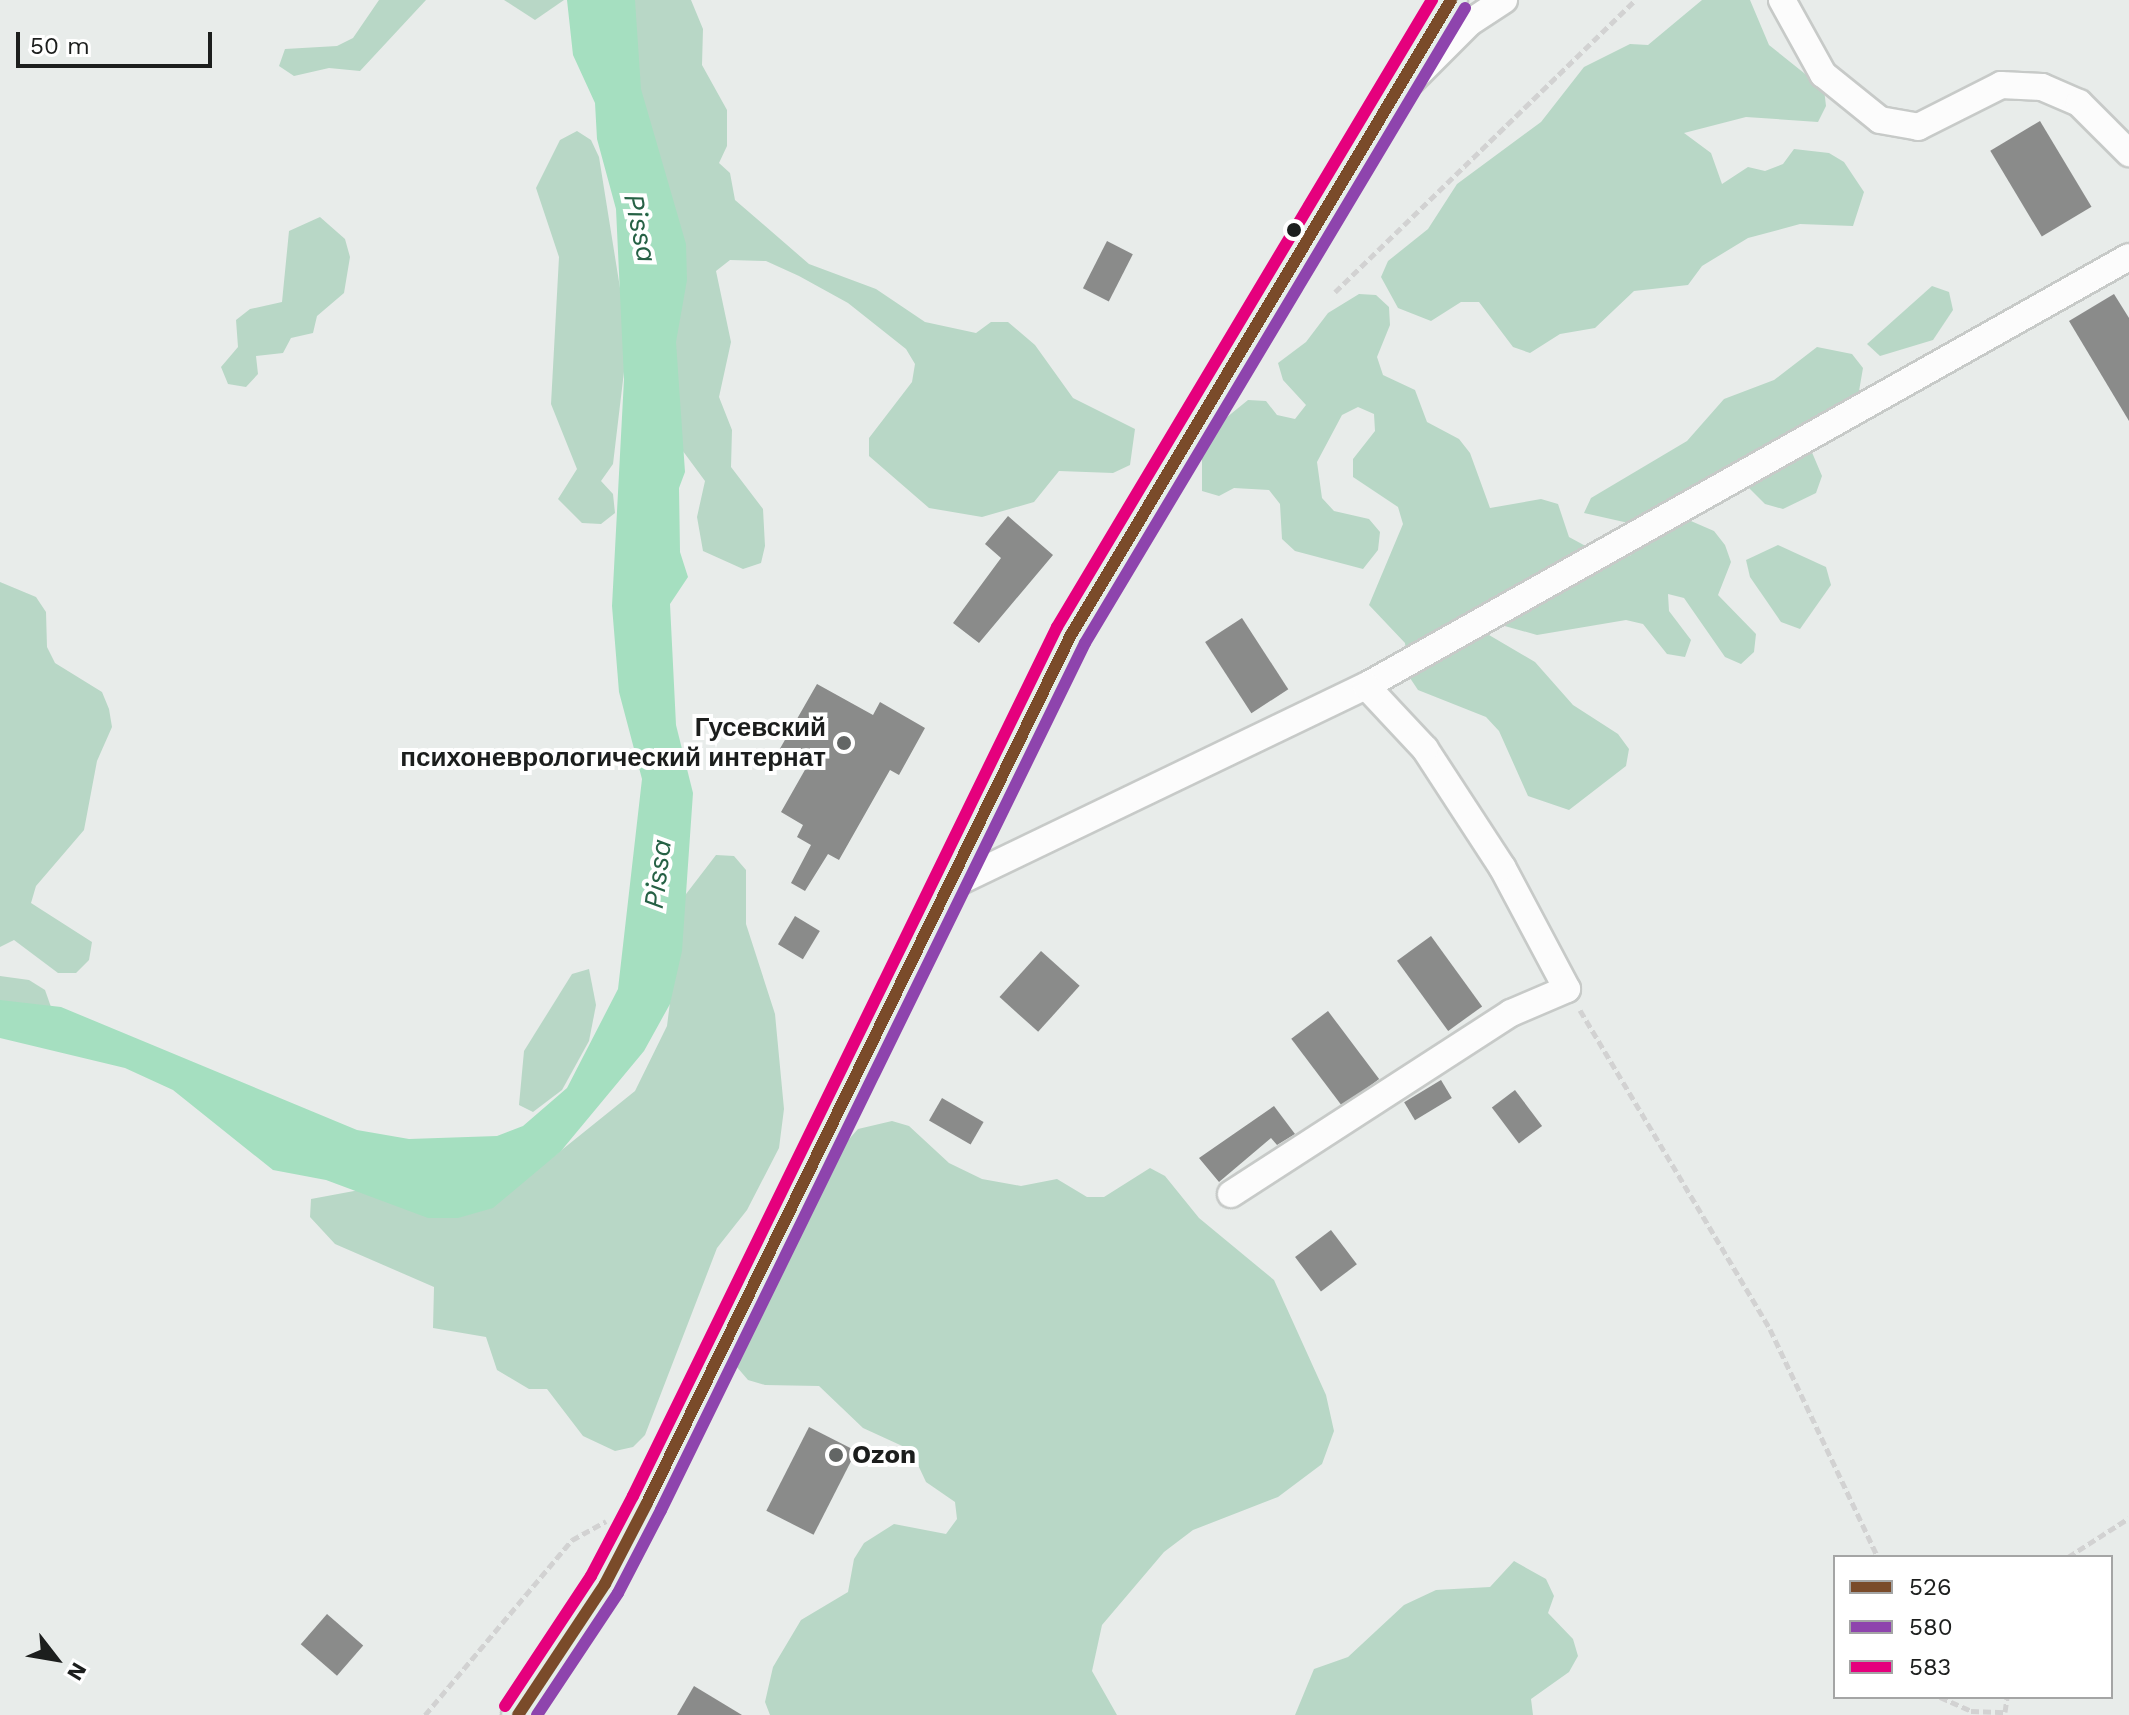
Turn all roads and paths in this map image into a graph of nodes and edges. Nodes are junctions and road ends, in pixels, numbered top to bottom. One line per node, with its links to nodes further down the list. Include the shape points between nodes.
1 (1451, 0): 5 (main road)
2 (1504, 0): 5 (street, via 1469,23)
3 (1635, 0): 8 (path)
4 (1782, 0): 6 (street, via 1823,74 1880,120 1918,127 2001,85 2042,87 2079,103)
5 (1387, 106): 10 (main road, via 1071,635)
6 (2129, 153)
7 (2129, 257): 9 (street)
8 (1335, 292)
9 (1366, 686): 10 (street); 11 (street, via 1425,749 1502,867)
10 (950, 886): 13 (main road)
11 (1567, 989): 12 (street, via 1511,1013); 15 (path, via 1770,1329)
12 (1231, 1194)
13 (647, 1503): 19 (path, via 572,1540); 20 (main road, via 605,1584)
14 (2129, 1518): 16 (path)
15 (1877, 1555)
16 (2071, 1555)
17 (1944, 1699): 18 (path, via 1971,1711)
18 (2005, 1713)
19 (425, 1715)
20 (518, 1715)

